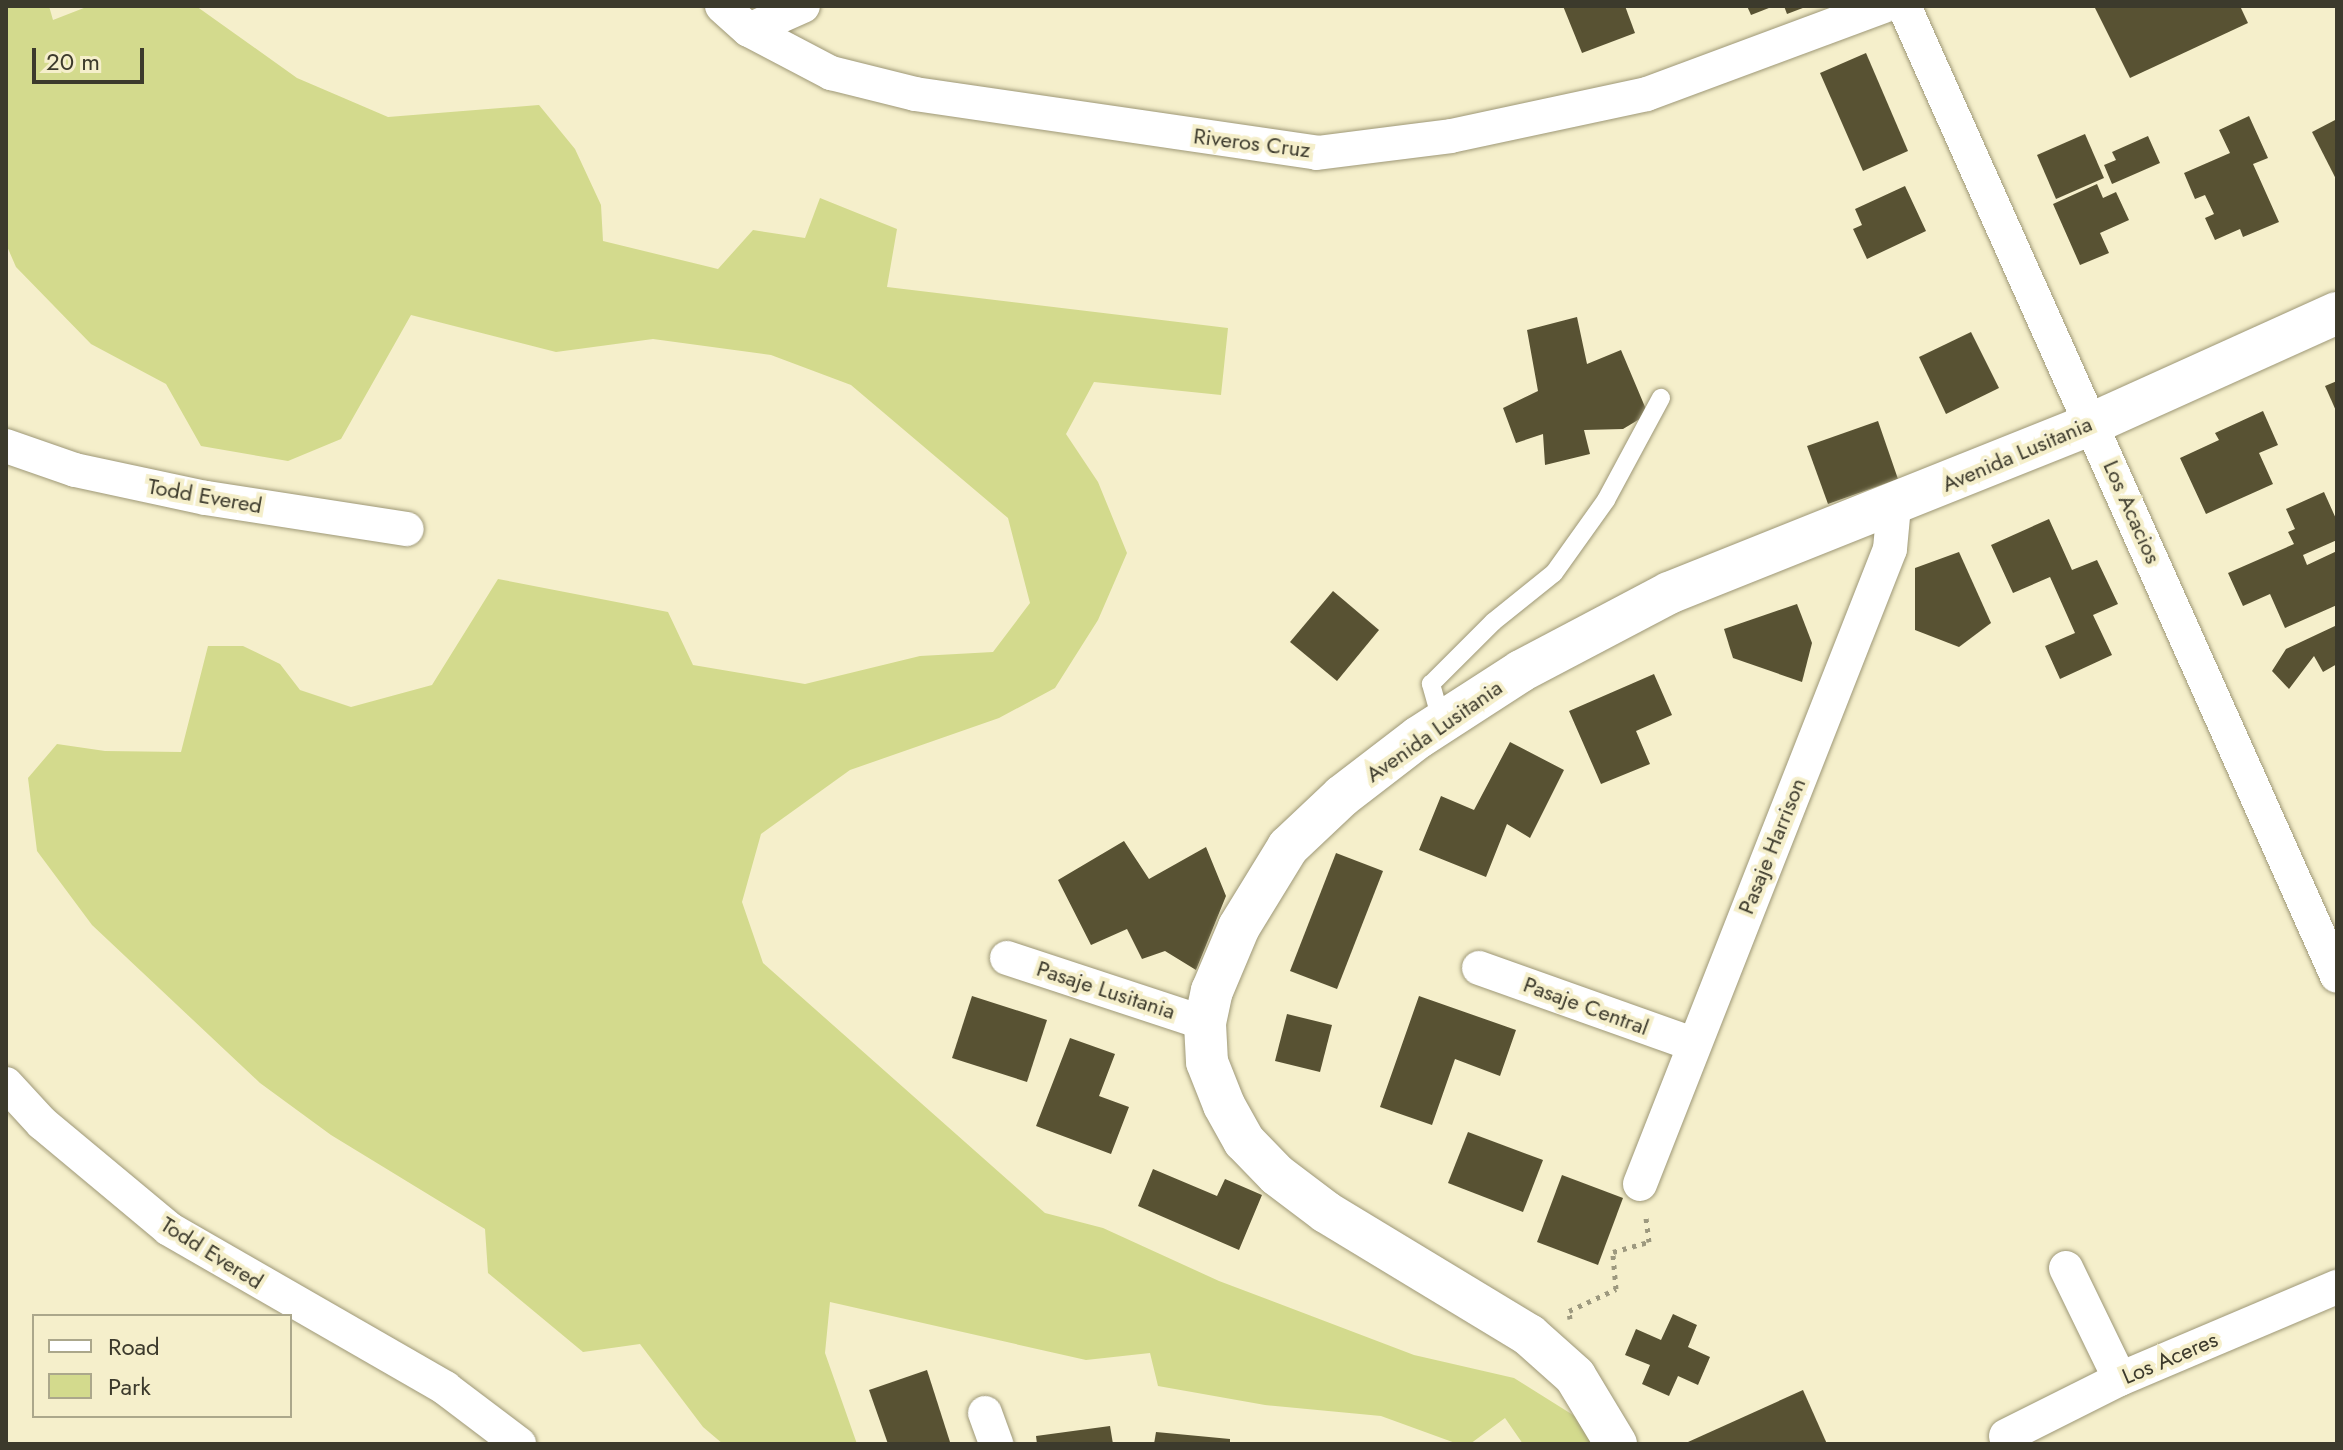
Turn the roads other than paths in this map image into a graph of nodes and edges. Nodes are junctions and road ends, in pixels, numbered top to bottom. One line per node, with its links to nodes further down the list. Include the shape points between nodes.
1 (722, 6): 5 (street, Riveros Cruz)
2 (803, 6): 5 (street)
3 (1883, 6): 5 (street, Riveros Cruz, via 1647,94 1451,136 1317,153 915,94 831,73)
4 (1904, 6): 8 (street, Los Acacios)
5 (749, 30)
6 (2337, 313): 8 (street, Avenida Lusitania)
7 (1661, 398): 12 (lane, via 1606,500 1554,573 1493,622 1431,684)
8 (2091, 424): 10 (street, Avenida Lusitania); 15 (street, Los Acacios)
9 (6, 446): 11 (street, Todd Evered, via 75,470 206,498)
10 (1894, 506): 12 (street, Avenida Lusitania, via 1669,593 1521,671); 17 (street, Pasaje Harrison, via 1890,549)
11 (407, 529)
12 (1442, 723): 16 (street, Avenida Lusitania, via 1342,796 1288,847 1239,927)
13 (1007, 958): 16 (street, Pasaje Lusitania)
14 (1479, 968): 17 (street, Pasaje Central)
15 (2337, 976)
16 (1205, 1023): 25 (street, Avenida Lusitania, via 1207,1062 1224,1105 1244,1141 1277,1175 1326,1212 1517,1328 1575,1376)
17 (1693, 1044): 19 (street, Pasaje Harrison)
18 (6, 1084): 24 (street, Todd Evered, via 42,1123 169,1229 432,1380)
19 (1640, 1184)
20 (2066, 1268): 22 (street)
21 (2337, 1287): 22 (street, Los Aceres)
22 (2120, 1379): 23 (street, Los Aceres)
23 (2006, 1436)
24 (519, 1444)
25 (1616, 1444)

